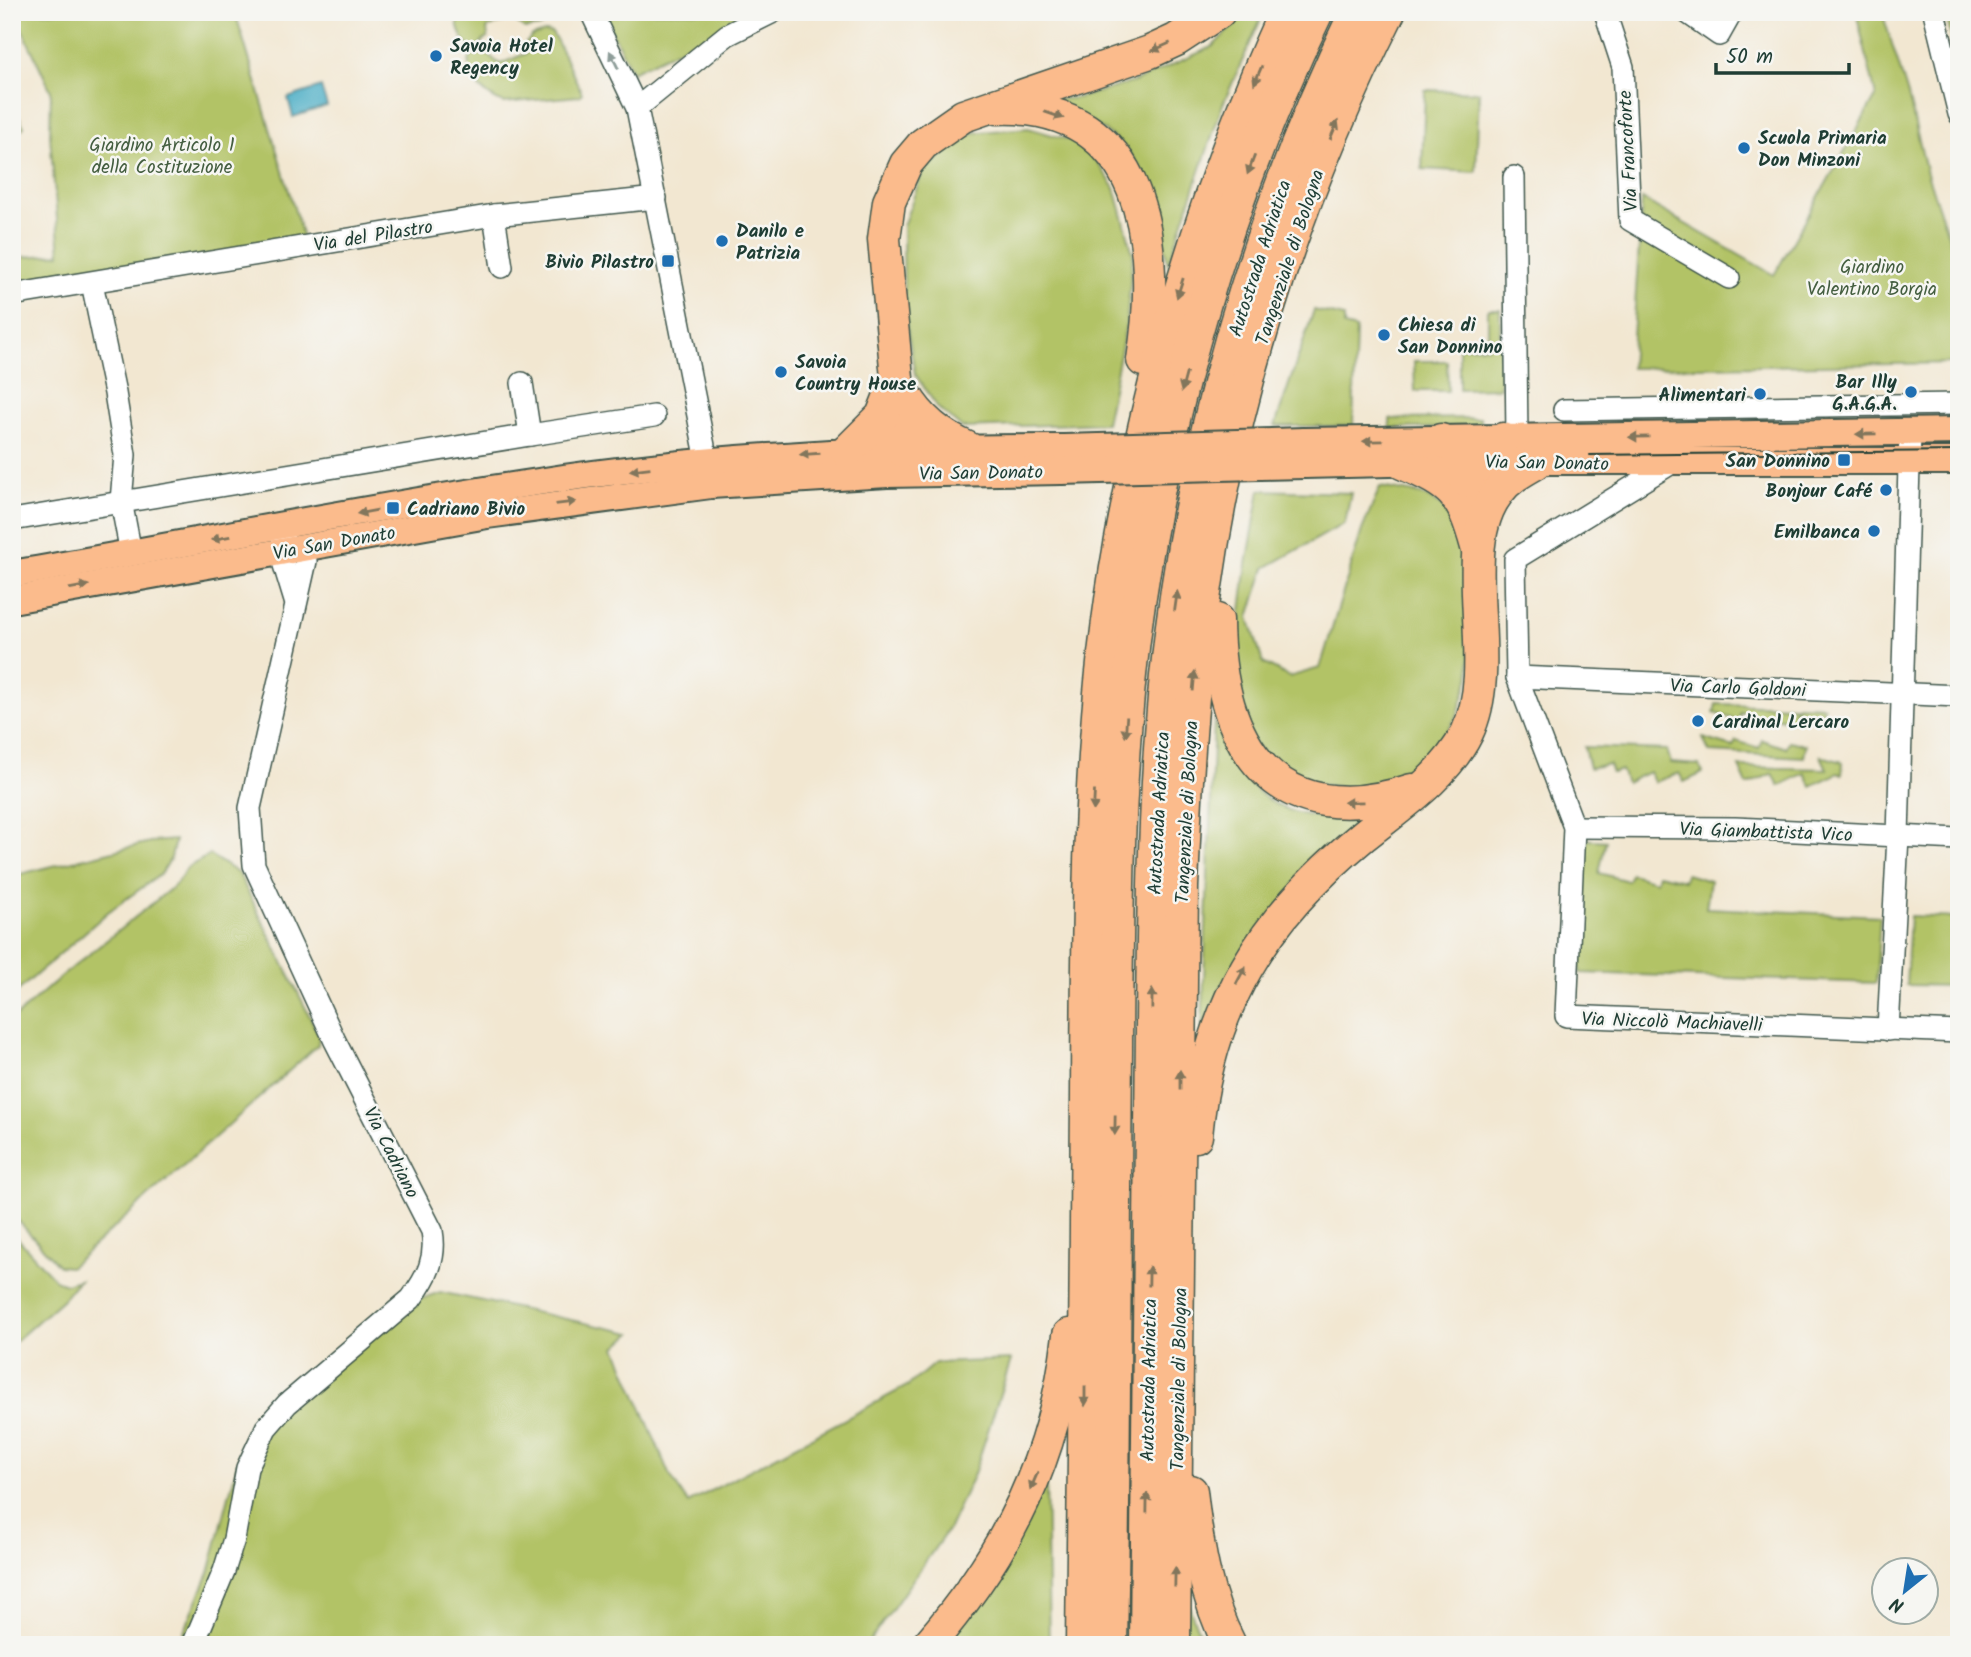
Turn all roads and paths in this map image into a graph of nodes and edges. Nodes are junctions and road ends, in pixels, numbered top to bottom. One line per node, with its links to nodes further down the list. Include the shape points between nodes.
1 (591, 12): 12 (street, one-way to 1)
2 (773, 12): 12 (street, via 727,35)
3 (1219, 12): 13 (highway, one-way to 13, via 1150,52)
4 (1285, 12): 48 (highway, one-way to 48, via 1224,158 1176,302)
5 (1317, 12): 66 (highway, Autostrada Adriatica, one-way to 66, via 1266,125 1202,309 1159,482 1142,580 1131,668 1118,878)
6 (1356, 12): 67 (highway, Autostrada Adriatica, one-way to 6, via 1154,876 1166,674 1206,436 1234,331 1271,212)
7 (1389, 12): 24 (highway, Tangenziale di Bologna, one-way to 7, via 1279,275 1318,167)
8 (1605, 12): 19 (street, Via Francoforte, via 1623,66 1630,220)
9 (1686, 12): 10 (street, via 1718,35)
10 (1732, 12)
11 (1934, 12): 14 (street)
12 (636, 108): 16 (street)
13 (986, 108): 23 (highway, via 963,117 923,144 906,164 889,202 884,239); 48 (highway, one-way to 48, via 1041,111 1084,129 1117,158 1139,204 1147,236 1150,289)
14 (1959, 114)
15 (1514, 177): 32 (street)
16 (656, 198): 17 (street, Via del Pilastro); 43 (street)
17 (494, 215): 18 (street); 20 (street, Via del Pilastro)
18 (502, 267)
19 (1729, 278)
20 (92, 283): 21 (street); 44 (street, via 125,455)
21 (12, 295)
22 (522, 383): 30 (street)
23 (899, 391): 33 (highway, via 945,438); 34 (highway, via 875,426); 41 (highway, via 891,438)
24 (1243, 402): 55 (highway, one-way to 24, via 1360,802 1306,795 1261,766 1230,717 1217,660 1217,610); 62 (highway, Tangenziale di Bologna, one-way to 24, via 1187,765 1206,584)
25 (1959, 404): 26 (street)
26 (1564, 410)
27 (654, 416): 30 (street)
28 (1959, 431): 29 (main road, Via San Donato)
29 (1910, 433): 32 (main road, Via San Donato, one-way to 32); 39 (street)
30 (530, 435): 44 (street)
31 (1441, 440): 32 (main road, Via San Donato); 35 (main road, Via San Donato, one-way to 35); 37 (highway)
32 (1519, 447): 37 (highway); 38 (main road, Via San Donato); 45 (highway, via 1505,484)
33 (968, 448): 36 (main road, Via San Donato); 41 (main road, Via San Donato)
34 (847, 452): 41 (main road, Via San Donato); 43 (main road, Via San Donato, one-way to 43)
35 (1304, 453): 36 (main road, Via San Donato, bridge); 42 (main road, Via San Donato)
36 (1063, 459): 41 (main road, Via San Donato)
37 (1475, 461): 42 (main road, Via San Donato); 45 (highway, via 1465,488)
38 (1675, 461): 39 (main road, Via San Donato); 52 (street, Via Niccolò Machiavelli, via 1515,559)
39 (1909, 461): 40 (main road, Via San Donato); 53 (street)
40 (1959, 461)
41 (904, 462): 43 (main road, Via San Donato)
42 (1402, 463): 45 (highway, via 1446,484)
43 (709, 473): 47 (main road, Via San Donato, via 541,506)
44 (121, 501): 46 (street); 49 (street)
45 (1477, 513): 55 (highway, via 1482,670 1478,703 1455,753)
46 (12, 520)
47 (291, 538): 49 (main road, Via San Donato, one-way to 49); 51 (main road, Via San Donato, one-way to 47); 63 (street, Via Cadriano, via 295,601 250,808 254,865 335,1041 432,1231 434,1254 411,1299 266,1428 247,1468 224,1571)
48 (1119, 545): 61 (highway, one-way to 61, via 1096,755)
49 (131, 553): 50 (main road, Via San Donato)
50 (12, 574)
51 (12, 600)
52 (1517, 677): 53 (street, Via Carlo Goldoni); 56 (street, Via Niccolò Machiavelli)
53 (1901, 694): 54 (street, Via Carlo Goldoni); 57 (street)
54 (1959, 696)
55 (1420, 788): 62 (highway, one-way to 55, via 1202,1091 1226,1004 1260,942 1294,900)
56 (1574, 827): 57 (street, Via Giambattista Vico); 59 (street, Via Niccolò Machiavelli, via 1566,1016)
57 (1898, 836): 58 (street, Via Giambattista Vico); 59 (street)
58 (1959, 839)
59 (1888, 1030): 60 (street, Via Niccolò Machiavelli)
60 (1959, 1032)
61 (1087, 1149): 64 (highway, one-way to 64, via 1066,1364 1048,1445 1026,1502 992,1560); 65 (highway, one-way to 65)
62 (1179, 1304): 68 (highway, Tangenziale di Bologna, one-way to 62); 69 (highway, via 1197,1530 1209,1594)
63 (193, 1645)
64 (928, 1645)
65 (1083, 1645)
66 (1111, 1645)
67 (1146, 1645)
68 (1174, 1645)
69 (1230, 1645)

